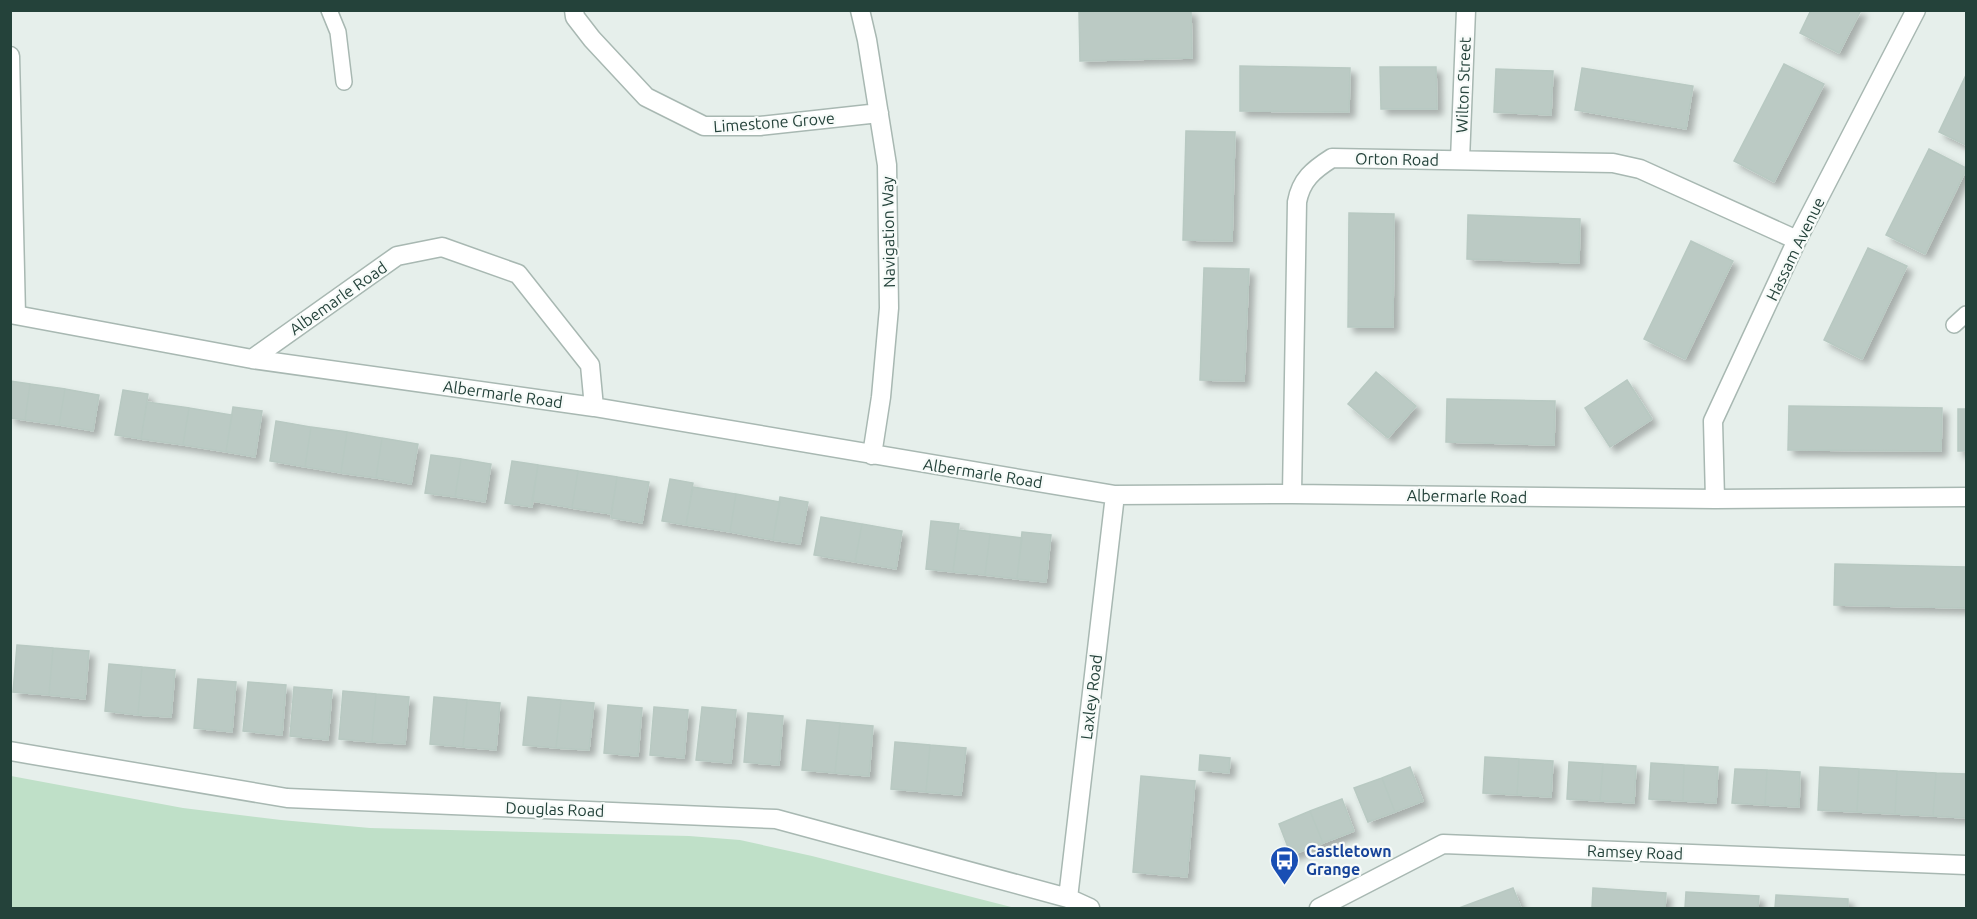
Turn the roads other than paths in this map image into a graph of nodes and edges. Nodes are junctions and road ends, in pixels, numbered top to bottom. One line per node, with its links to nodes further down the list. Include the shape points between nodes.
1 (329, 10): 7 (lane, via 338,32)
2 (574, 10): 8 (street, Limestone Grove, via 592,39 646,97 704,126 760,126)
3 (860, 10): 8 (street, Navigation Way)
4 (1466, 10): 9 (street, Wilton Street)
5 (1916, 10): 10 (street, Hassam Avenue)
6 (10, 56): 11 (street)
7 (344, 82)
8 (879, 113): 16 (street, Navigation Way, via 887,165 889,308)
9 (1460, 160): 10 (street, Orton Road, via 1613,163 1640,169); 17 (street, Orton Road, via 1332,158 1318,166 1299,189)
10 (1797, 240): 20 (street, Hassam Avenue, via 1713,421)
11 (13, 314): 14 (street, Albermarle Road)
12 (1966, 314): 13 (lane)
13 (1954, 325)
14 (252, 359): 15 (street, Albermarle Road); 15 (street, Albemarle Road, via 397,256 442,247 518,274 590,365)
15 (594, 407): 16 (street, Albermarle Road)
16 (873, 454): 18 (street, Albermarle Road)
17 (1292, 494): 18 (street, Albermarle Road); 20 (street, Albermarle Road)
18 (1115, 495): 23 (street, Laxley Road)
19 (1966, 497): 20 (street, Albermarle Road)
20 (1715, 499)
21 (10, 751): 23 (street, Douglas Road, via 286,798 776,819)
22 (1966, 865): 25 (street, Ramsey Road, via 1443,844)
23 (1068, 898): 24 (street, Douglas Road)
24 (1090, 909)
25 (1319, 909)

